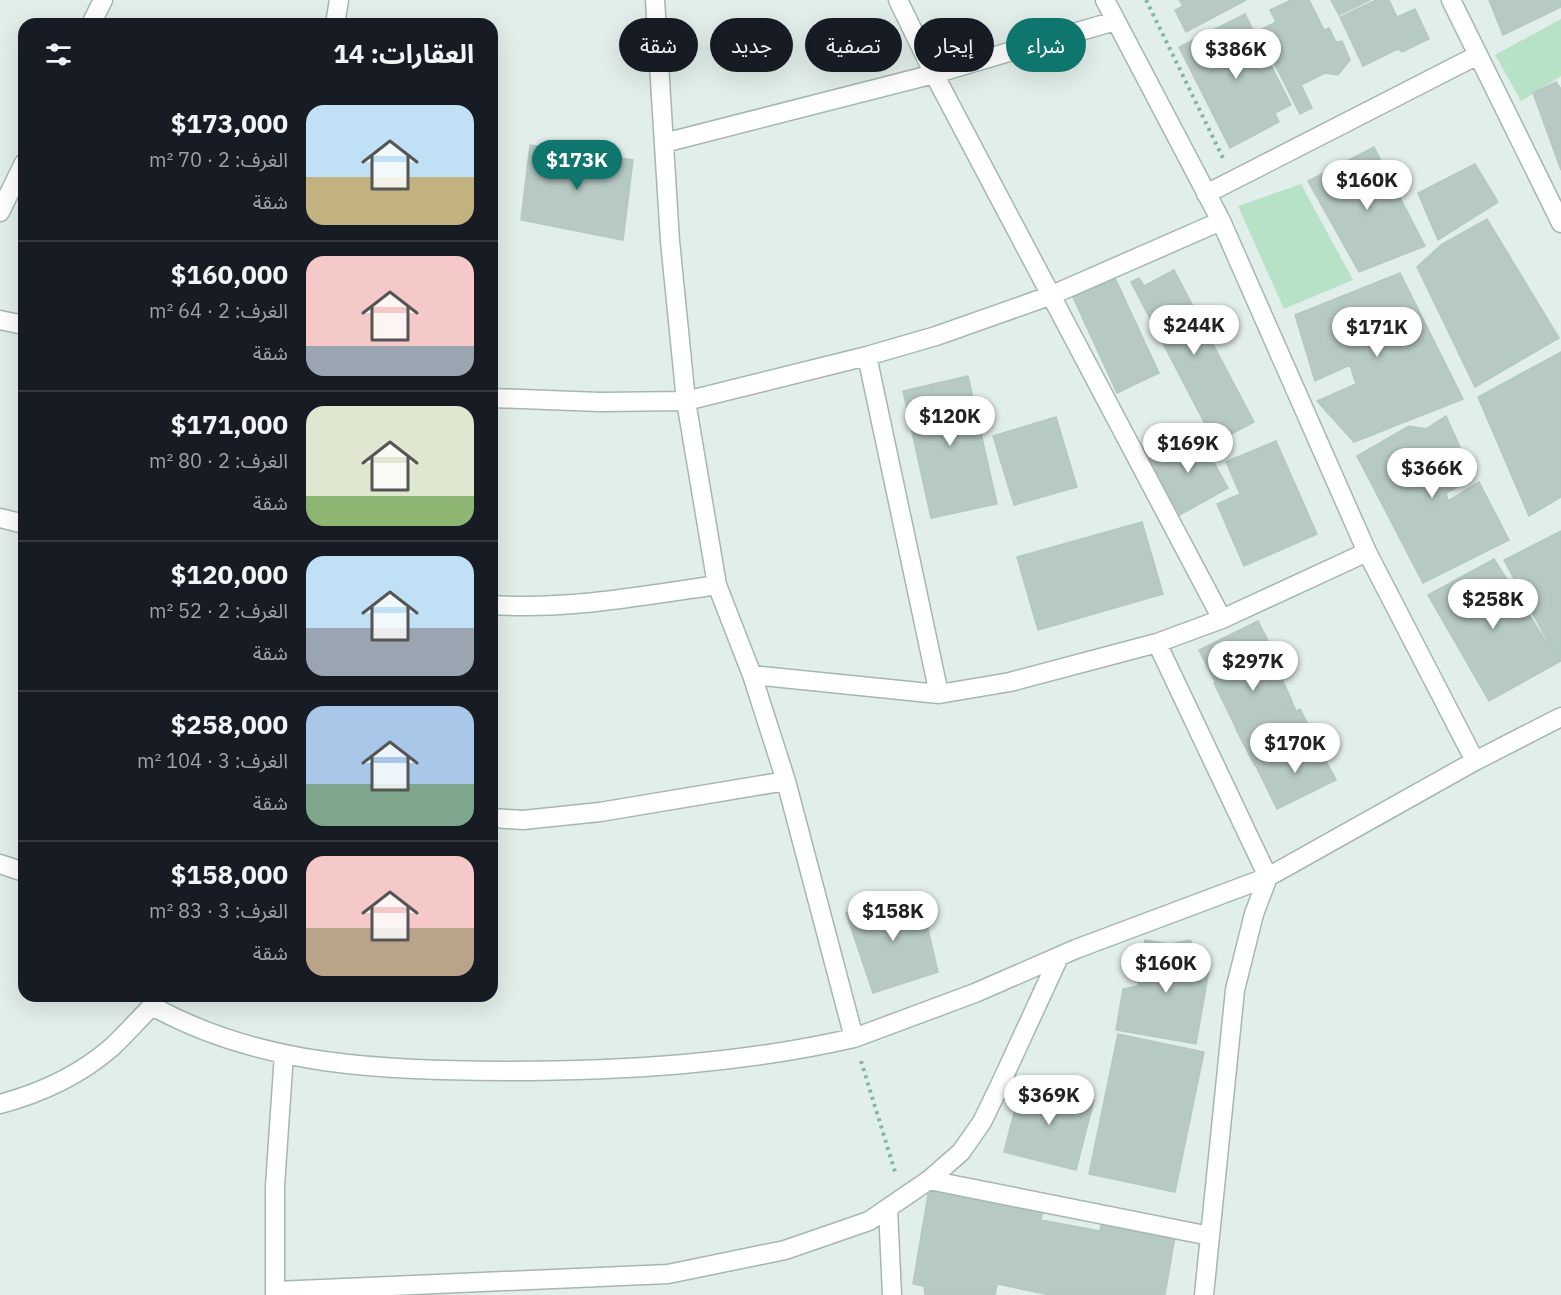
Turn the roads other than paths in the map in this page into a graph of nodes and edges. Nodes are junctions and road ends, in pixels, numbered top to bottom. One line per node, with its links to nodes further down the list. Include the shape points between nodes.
1 (102, 0): 7 (street)
2 (339, 0): 8 (street)
3 (655, 0): 12 (street)
4 (898, 0): 11 (street)
5 (1105, 0): 9 (street)
6 (1451, 0): 10 (street)
7 (94, 18)
8 (335, 18)
9 (1115, 21): 11 (street); 14 (street)
10 (1478, 55): 14 (street); 17 (street)
11 (934, 74): 12 (street); 18 (street)
12 (664, 143): 23 (street)
13 (18, 175): 15 (street)
14 (1206, 194): 16 (street)
15 (0, 212)
16 (1221, 221): 18 (street); 26 (street)
17 (1561, 223)
18 (1052, 295): 21 (street); 29 (street)
19 (0, 320): 20 (street)
20 (18, 324)
21 (867, 356): 23 (street); 32 (street)
22 (498, 398): 23 (street)
23 (686, 401): 27 (street)
24 (0, 518): 25 (street)
25 (18, 522)
26 (1367, 552): 29 (street); 34 (street)
27 (717, 585): 28 (street, via 568,604); 31 (street)
28 (498, 605)
29 (1222, 619): 30 (street)
30 (1157, 643): 32 (street, via 1010,682); 39 (street)
31 (752, 675): 32 (street); 35 (street)
32 (939, 694)
33 (1561, 717): 34 (street)
34 (1475, 761): 39 (street)
35 (786, 781): 36 (street, via 600,812 523,820); 43 (street)
36 (498, 818)
37 (0, 864): 38 (street)
38 (18, 870)
39 (1268, 877): 40 (street); 48 (street, via 1254,914 1235,990)
40 (1059, 957): 43 (street); 46 (street, via 981,1122 961,1152)
41 (152, 1002): 45 (street, via 112,1047 84,1069 51,1087)
42 (154, 1002): 44 (street, via 182,1022 232,1042)
43 (854, 1038): 44 (street, via 800,1050 684,1065 569,1071 444,1070 324,1062)
44 (284, 1054): 49 (street, via 275,1186)
45 (0, 1104)
46 (930, 1180): 47 (street); 48 (street)
47 (896, 1203): 49 (street, via 869,1221 785,1250 668,1274); 50 (street)
48 (1210, 1236): 51 (street)
49 (275, 1293)
50 (892, 1295)
51 (1204, 1295)

